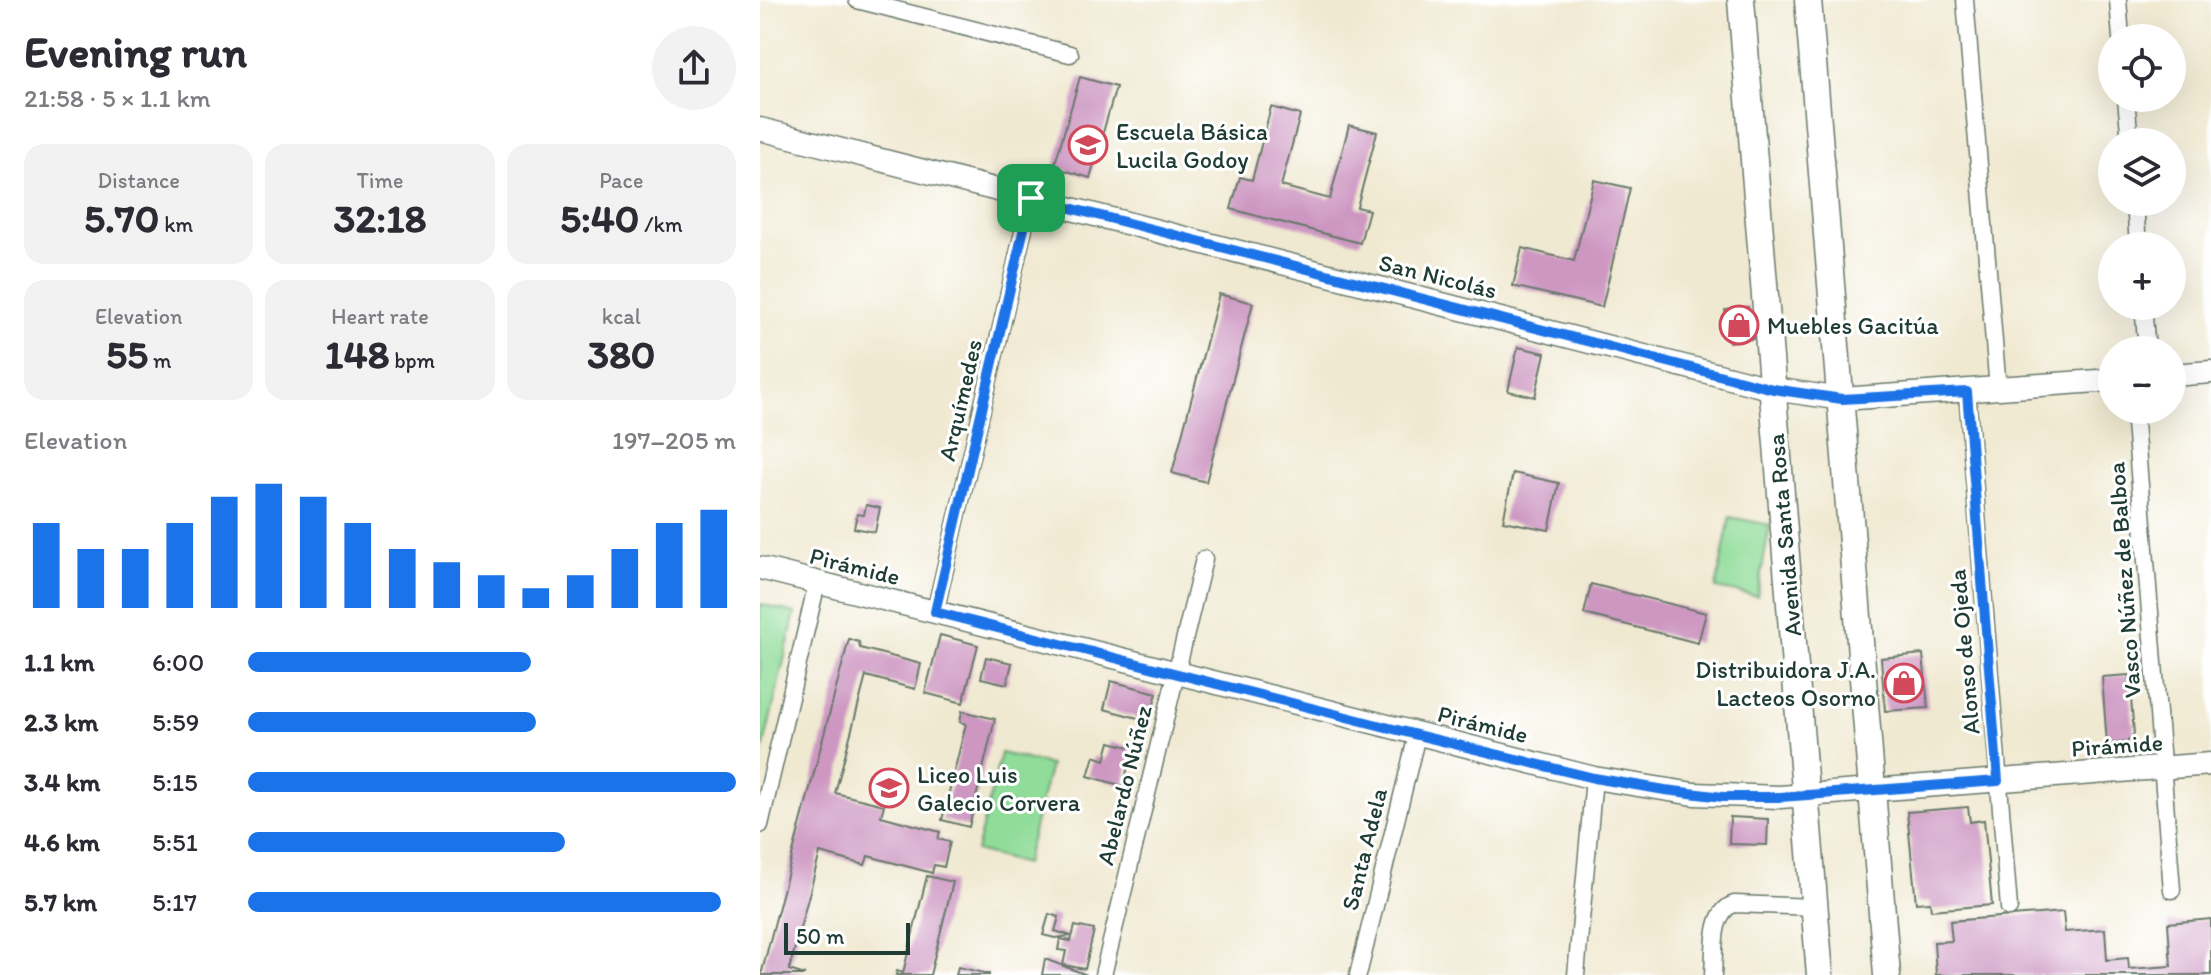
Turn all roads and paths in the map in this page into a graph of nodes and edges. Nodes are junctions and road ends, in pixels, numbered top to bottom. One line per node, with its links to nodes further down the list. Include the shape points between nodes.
1 (857, 0): 7 (street)
2 (1741, 0): 13 (main road, Avenida Santa Rosa)
3 (1808, 0): 16 (main road)
4 (1965, 0): 14 (street)
5 (2118, 0): 6 (street)
6 (2120, 24)
7 (1070, 54)
8 (760, 129): 9 (street, San Nicolás)
9 (1031, 198): 13 (street, San Nicolás); 21 (street, Arquímedes)
10 (2211, 372): 11 (street)
11 (2186, 374)
12 (2098, 381): 14 (street, San Nicolás)
13 (1773, 389): 16 (street, San Nicolás); 29 (main road, Avenida Santa Rosa)
14 (1998, 389): 15 (street, San Nicolás)
15 (1967, 392): 16 (street, San Nicolás); 27 (street, Alonso de Ojeda)
16 (1842, 399): 28 (main road)
17 (2135, 424): 25 (street, Vasco Núñez de Balboa)
18 (1204, 559): 22 (street, Abelardo Núñez)
19 (760, 568): 20 (street, Pirámide)
20 (817, 583): 21 (street, Pirámide); 30 (street)
21 (935, 612): 22 (street, Pirámide)
22 (1176, 674): 23 (street, Pirámide); 34 (street, Abelardo Núñez)
23 (1417, 735): 26 (street, Pirámide); 35 (street, Santa Adela)
24 (2211, 764): 25 (street, Pirámide)
25 (2162, 768): 27 (street, Pirámide); 31 (street, Vasco Núñez de Balboa)
26 (1594, 778): 29 (street, Pirámide, via 1723,797); 36 (street)
27 (1998, 781): 28 (street, Pirámide); 33 (street, Alonso de Ojeda)
28 (1872, 791): 29 (street, Pirámide); 39 (main road)
29 (1805, 795): 32 (main road, Avenida Santa Rosa)
30 (760, 825)
31 (2172, 890)
32 (1814, 907): 37 (street, via 1724,908 1718,919); 38 (main road, Avenida Santa Rosa)
33 (2009, 908)
34 (1103, 975)
35 (1358, 975)
36 (1576, 975)
37 (1713, 975)
38 (1820, 975)
39 (1887, 975)

